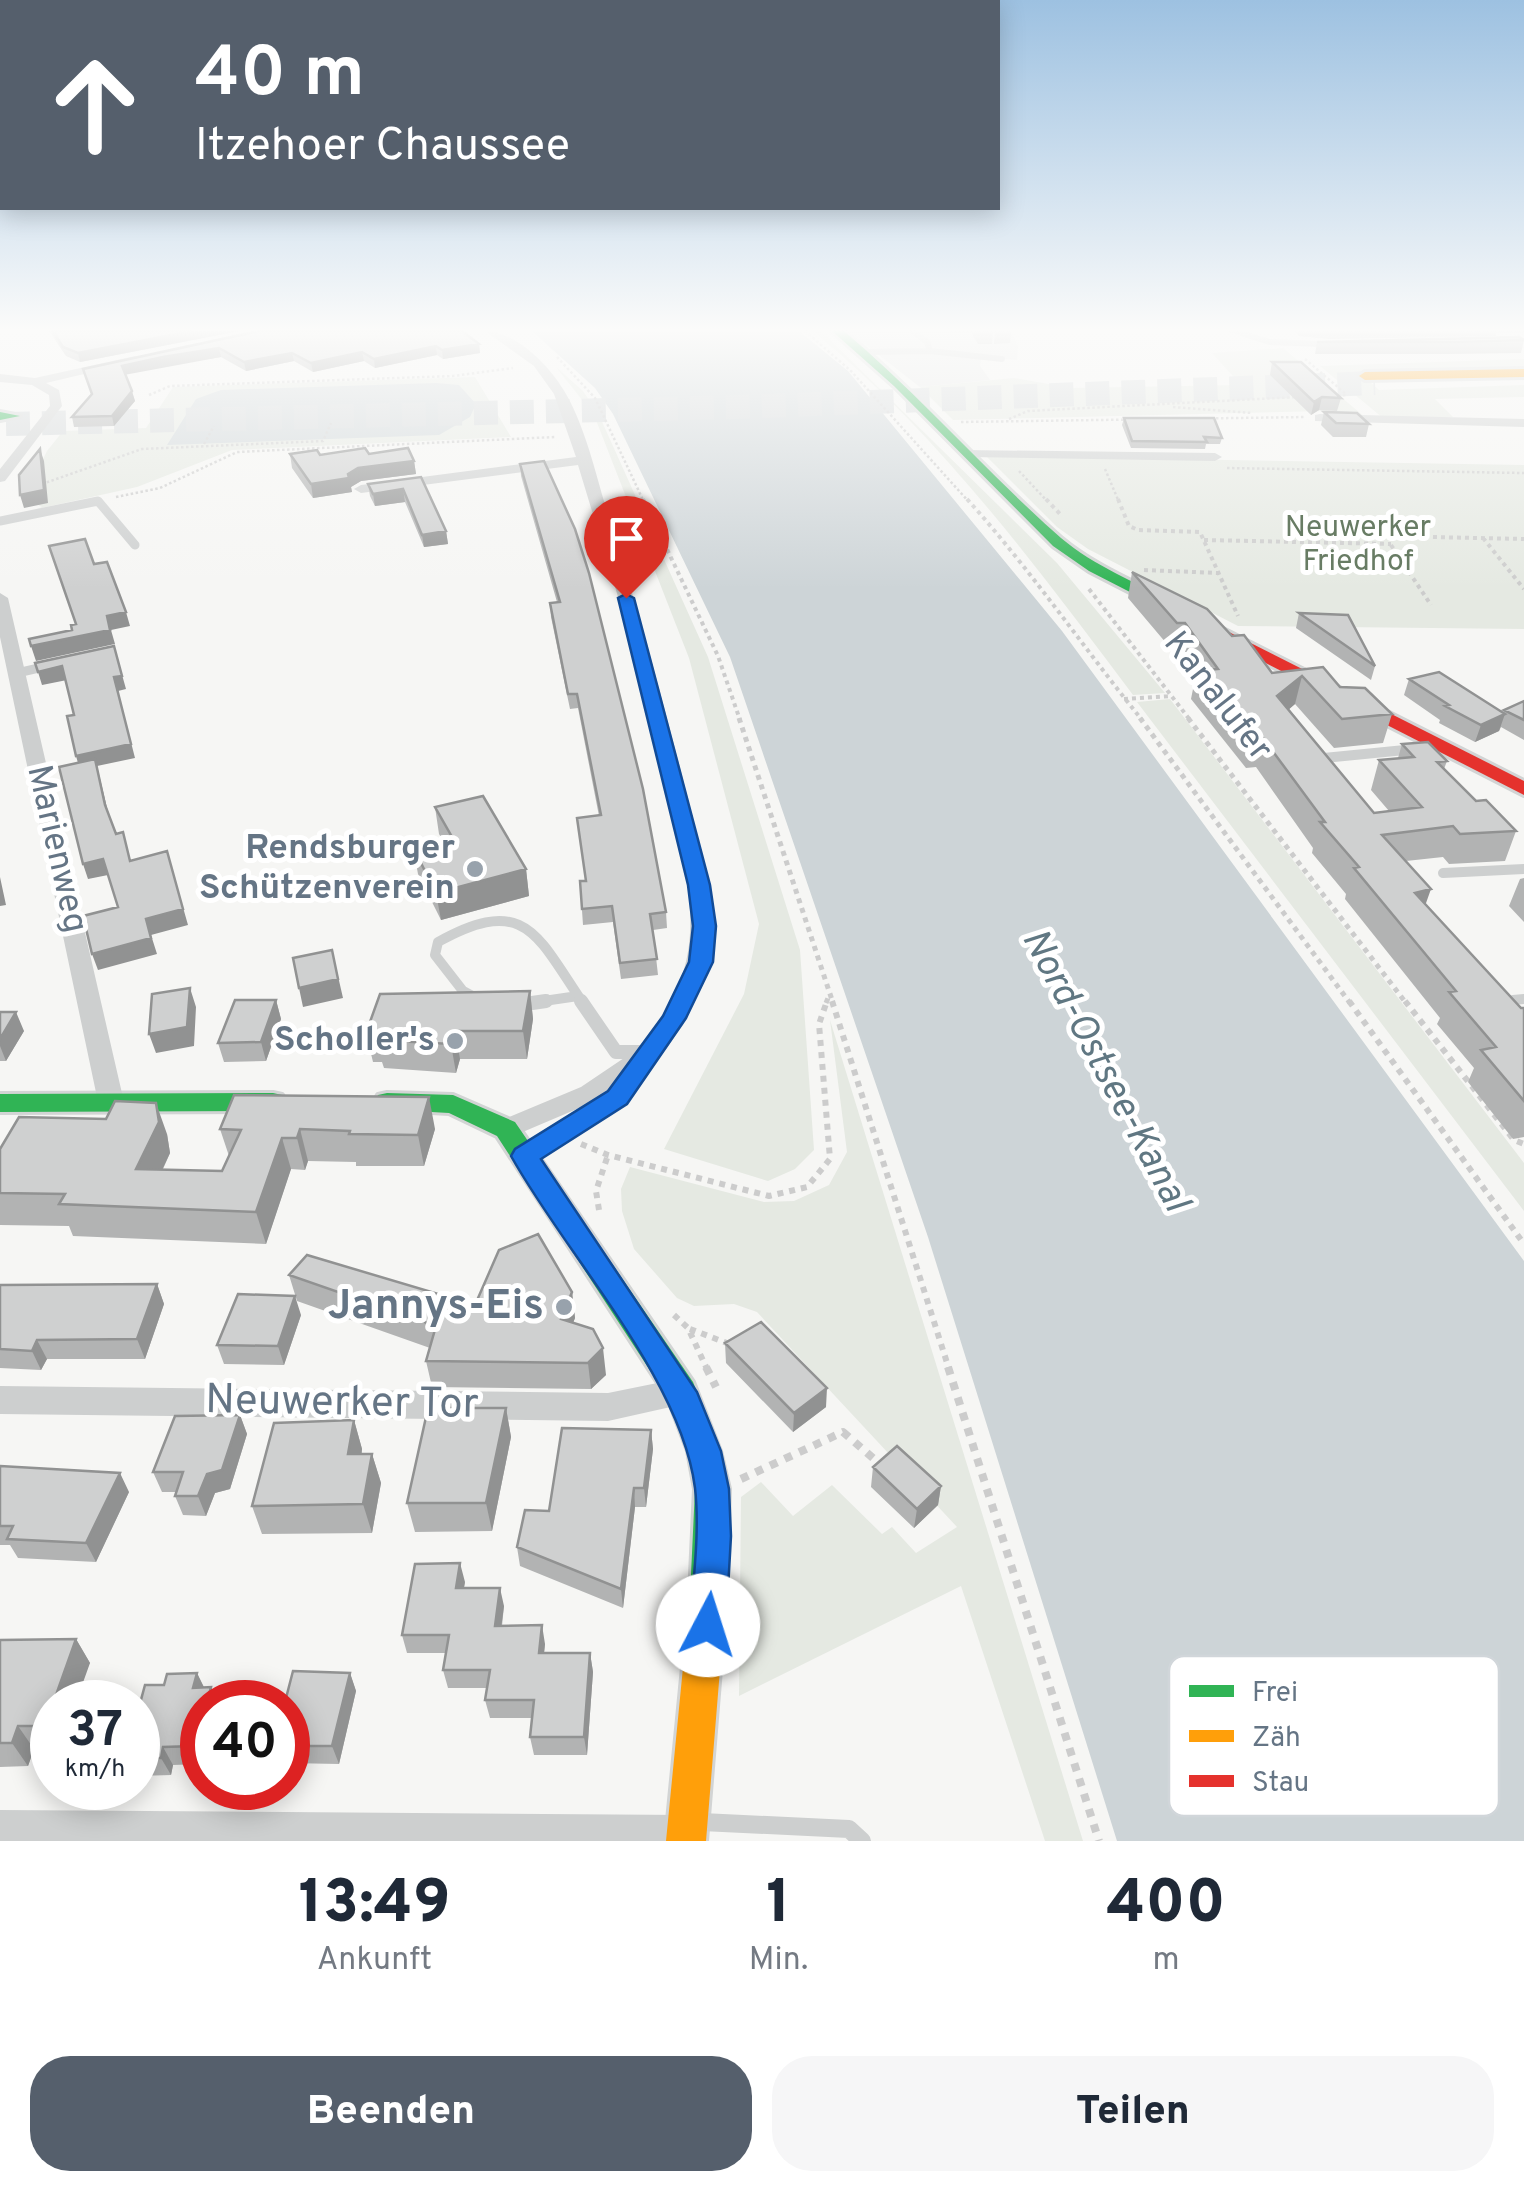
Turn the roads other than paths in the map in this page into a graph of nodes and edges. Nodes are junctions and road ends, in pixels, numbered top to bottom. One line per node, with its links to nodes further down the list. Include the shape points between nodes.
1 (46, 417): 7 (street)
2 (569, 417): 8 (street)
3 (931, 417): 9 (main road)
4 (1320, 418): 5 (street)
5 (1524, 423)
6 (1214, 457): 9 (street)
7 (8, 459): 10 (street)
8 (584, 460): 11 (street); 25 (street, via 637,633 704,926 701,962 674,1018)
9 (977, 461): 17 (main road, via 1046,532 1095,568)
10 (0, 478)
11 (362, 489)
12 (0, 520): 13 (lane, via 98,500)
13 (135, 545)
14 (0, 598): 16 (street, Marienweg)
15 (66, 662): 16 (lane)
16 (17, 673): 27 (street, Marienweg)
17 (1439, 746): 18 (lane); 19 (main road)
18 (1324, 758)
19 (1524, 789)
20 (1524, 869): 21 (lane)
21 (1443, 873)
22 (578, 996): 23 (lane, via 533,930 504,919 464,926 438,942 434,955 463,991); 24 (lane); 25 (lane, via 616,1052)
23 (489, 1005)
24 (504, 1005)
25 (647, 1052): 30 (street, via 590,1093); 31 (street, via 618,1098)
26 (0, 1102): 27 (main road)
27 (112, 1102): 28 (main road)
28 (294, 1102)
29 (368, 1102): 30 (main road, via 454,1104)
30 (506, 1129): 31 (main road)
31 (525, 1156): 32 (main road)
32 (682, 1392): 33 (street, Neuwerker Tor, via 608,1407); 35 (main road, via 704,1451 714,1536)
33 (0, 1400)
34 (0, 1830): 35 (street)
35 (686, 1833): 36 (lane, via 849,1829)
36 (862, 1841)

